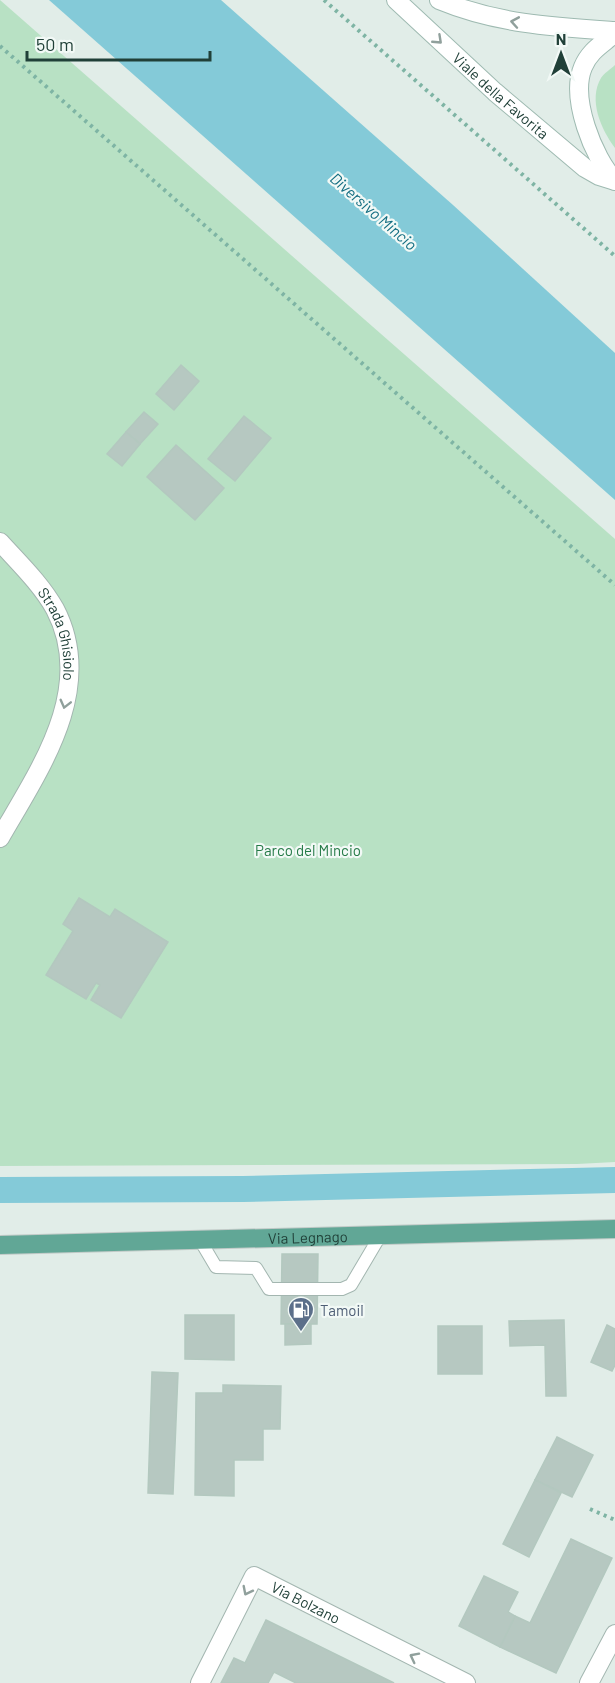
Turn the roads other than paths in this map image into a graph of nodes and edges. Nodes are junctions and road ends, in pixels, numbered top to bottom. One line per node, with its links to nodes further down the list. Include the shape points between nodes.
1 (396, 0): 4 (street, Viale della Favorita, one-way to 4, via 578,162)
2 (439, 0): 3 (street, one-way to 2, via 513,22)
3 (615, 32): 4 (street, via 589,56 580,86 585,127 594,151)
4 (615, 181)
5 (0, 542): 6 (street, Strada Ghisiolo, one-way to 6, via 55,609 66,637 70,665 59,727)
6 (0, 838)
7 (615, 1229): 8 (main road, Via Legnago)
8 (380, 1236): 9 (main road, Via Legnago); 9 (lane, via 351,1285 342,1289 269,1289 256,1268 216,1267)
9 (200, 1240): 10 (main road, Via Legnago)
10 (0, 1245)
11 (615, 1634): 14 (street)
12 (200, 1683): 13 (street, Via Bolzano, one-way to 12, via 255,1576)
13 (466, 1683)
14 (589, 1683)

